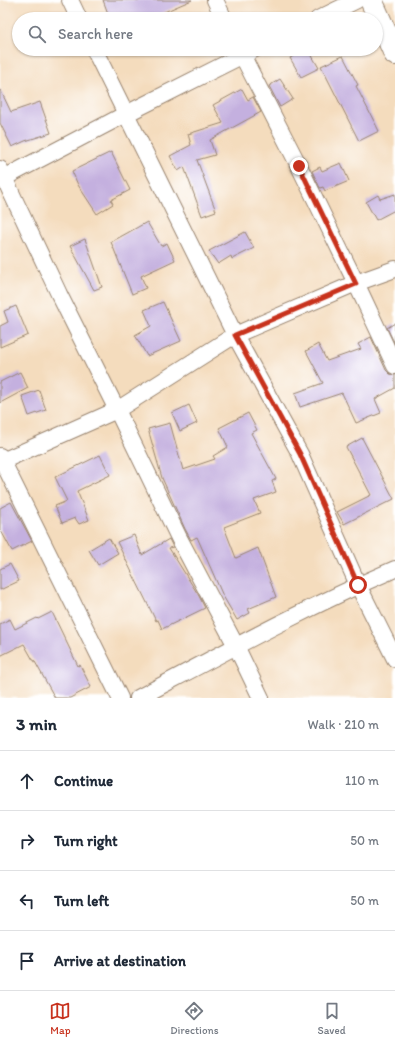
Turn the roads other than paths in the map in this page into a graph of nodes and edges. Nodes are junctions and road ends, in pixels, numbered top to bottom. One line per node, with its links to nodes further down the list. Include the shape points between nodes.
1 (70, 0): 5 (street)
2 (215, 0): 6 (street)
3 (357, 0): 7 (street)
4 (371, 0): 8 (street)
5 (76, 12)
6 (221, 12)
7 (332, 12)
8 (376, 12)
9 (383, 27): 10 (street)
10 (395, 54)
11 (97, 56): 14 (street)
12 (236, 56): 14 (street)
13 (247, 56): 17 (street)
14 (126, 114): 15 (street); 18 (street)
15 (2, 176): 20 (street)
16 (395, 269): 17 (street)
17 (356, 284): 18 (street); 19 (street)
18 (235, 335): 20 (street); 23 (street, via 300,454)
19 (395, 366)
20 (117, 410): 21 (street); 24 (street, via 179,538)
21 (1, 459): 26 (street)
22 (395, 569): 23 (street)
23 (358, 585): 24 (street); 25 (street)
24 (236, 646): 27 (street); 28 (street)
25 (395, 659)
26 (120, 698)
27 (138, 698)
28 (261, 698)

